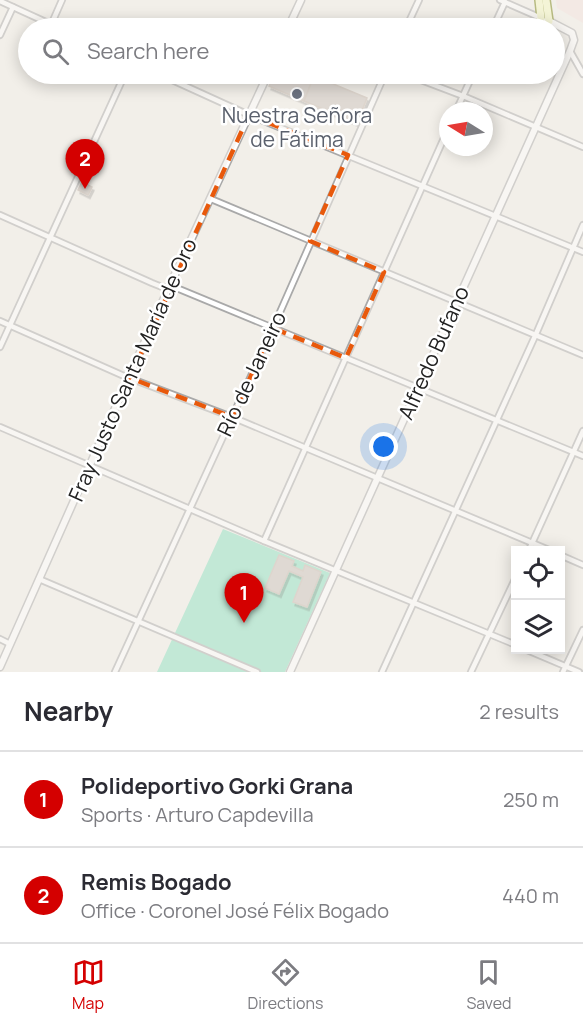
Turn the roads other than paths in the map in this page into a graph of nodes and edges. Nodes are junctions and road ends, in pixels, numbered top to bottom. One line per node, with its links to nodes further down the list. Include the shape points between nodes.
1 (62, 0): 10 (street)
2 (301, 0): 11 (street)
3 (420, 0): 12 (street)
4 (538, 0): 14 (main road)
5 (546, 0): 15 (main road)
6 (0, 1): 8 (street)
7 (502, 1): 13 (street); 14 (street)
8 (13, 7): 9 (street); 17 (street)
9 (36, 18)
10 (54, 18)
11 (292, 18)
12 (411, 18)
13 (496, 18)
14 (541, 18)
15 (549, 18)
16 (565, 29): 18 (street, Alfredo Bufano, via 574,40)
17 (0, 35)
18 (570, 51): 19 (street, Alfredo Bufano); 20 (street)
19 (565, 62)
20 (583, 74)
21 (120, 84): 40 (street)
22 (181, 84): 30 (street)
23 (263, 84): 30 (street, Fray Justo Santa María de Oro)
24 (380, 84): 34 (street, Río de Janeiro)
25 (431, 84): 28 (street)
26 (468, 84): 28 (street)
27 (555, 84): 31 (street, Alfredo Bufano)
28 (463, 96): 29 (street); 31 (street)
29 (460, 102)
30 (249, 115): 34 (street); 36 (street, Fray Justo Santa María de Oro)
31 (536, 127): 32 (street); 38 (street, Alfredo Bufano)
32 (583, 147)
33 (439, 149): 35 (street)
34 (348, 155): 35 (street); 41 (street, Río de Janeiro)
35 (422, 187): 38 (street); 44 (street)
36 (211, 199): 41 (street); 45 (street, Fray Justo Santa María de Oro)
37 (0, 215): 40 (street)
38 (497, 216): 42 (street); 46 (street, Alfredo Bufano)
39 (583, 225): 42 (street)
40 (50, 238): 45 (street); 48 (street)
41 (310, 241): 44 (street); 49 (street, Río de Janeiro)
42 (573, 248): 43 (street); 50 (street)
43 (583, 252)
44 (384, 272): 46 (street); 53 (street)
45 (169, 287): 49 (street); 54 (street, Fray Justo Santa María de Oro)
46 (457, 302): 50 (street); 55 (street, Alfredo Bufano)
47 (0, 321): 48 (street)
48 (10, 325): 51 (street); 54 (street)
49 (273, 328): 53 (street); 56 (street, Río de Janeiro)
50 (536, 334): 52 (street); 57 (street)
51 (0, 346)
52 (583, 355)
53 (346, 358): 55 (street); 60 (street)
54 (130, 378): 56 (street); 63 (street, Fray Justo Santa María de Oro)
55 (418, 388): 57 (street); 64 (street, Alfredo Bufano)
56 (232, 417): 60 (street); 65 (street, Río de Janeiro)
57 (496, 420): 61 (street); 66 (street)
58 (0, 427): 63 (street)
59 (583, 431): 61 (street)
60 (306, 448): 64 (street); 67 (street)
61 (573, 452): 62 (street); 68 (street)
62 (583, 456)
63 (90, 467): 65 (street); 74 (street, Fray Justo Santa María de Oro)
64 (378, 478): 66 (street); 73 (street, Alfredo Bufano)
65 (190, 509): 67 (street); 77 (street, Río de Janeiro)
66 (455, 511): 68 (street); 76 (street)
67 (264, 541): 73 (street)
68 (532, 543): 69 (street); 70 (street)
69 (531, 546)
70 (539, 546)
71 (565, 557): 72 (street)
72 (583, 565)
73 (336, 569): 76 (street); 88 (street, Alfredo Bufano)
74 (39, 579): 77 (street); 82 (street, Fray Justo Santa María de Oro)
75 (511, 587): 79 (street)
76 (414, 603): 79 (street); 89 (street)
77 (139, 623): 86 (street, Río de Janeiro); 87 (street)
78 (583, 630): 85 (street)
79 (488, 633): 81 (street); 90 (street)
80 (0, 639): 82 (street)
81 (511, 643)
82 (10, 644): 84 (street, Fray Justo Santa María de Oro)
83 (535, 654): 85 (street)
84 (0, 667)
85 (564, 669): 91 (street)
86 (115, 672)
87 (256, 672)
88 (290, 672)
89 (382, 672)
90 (471, 672)
91 (579, 672)

